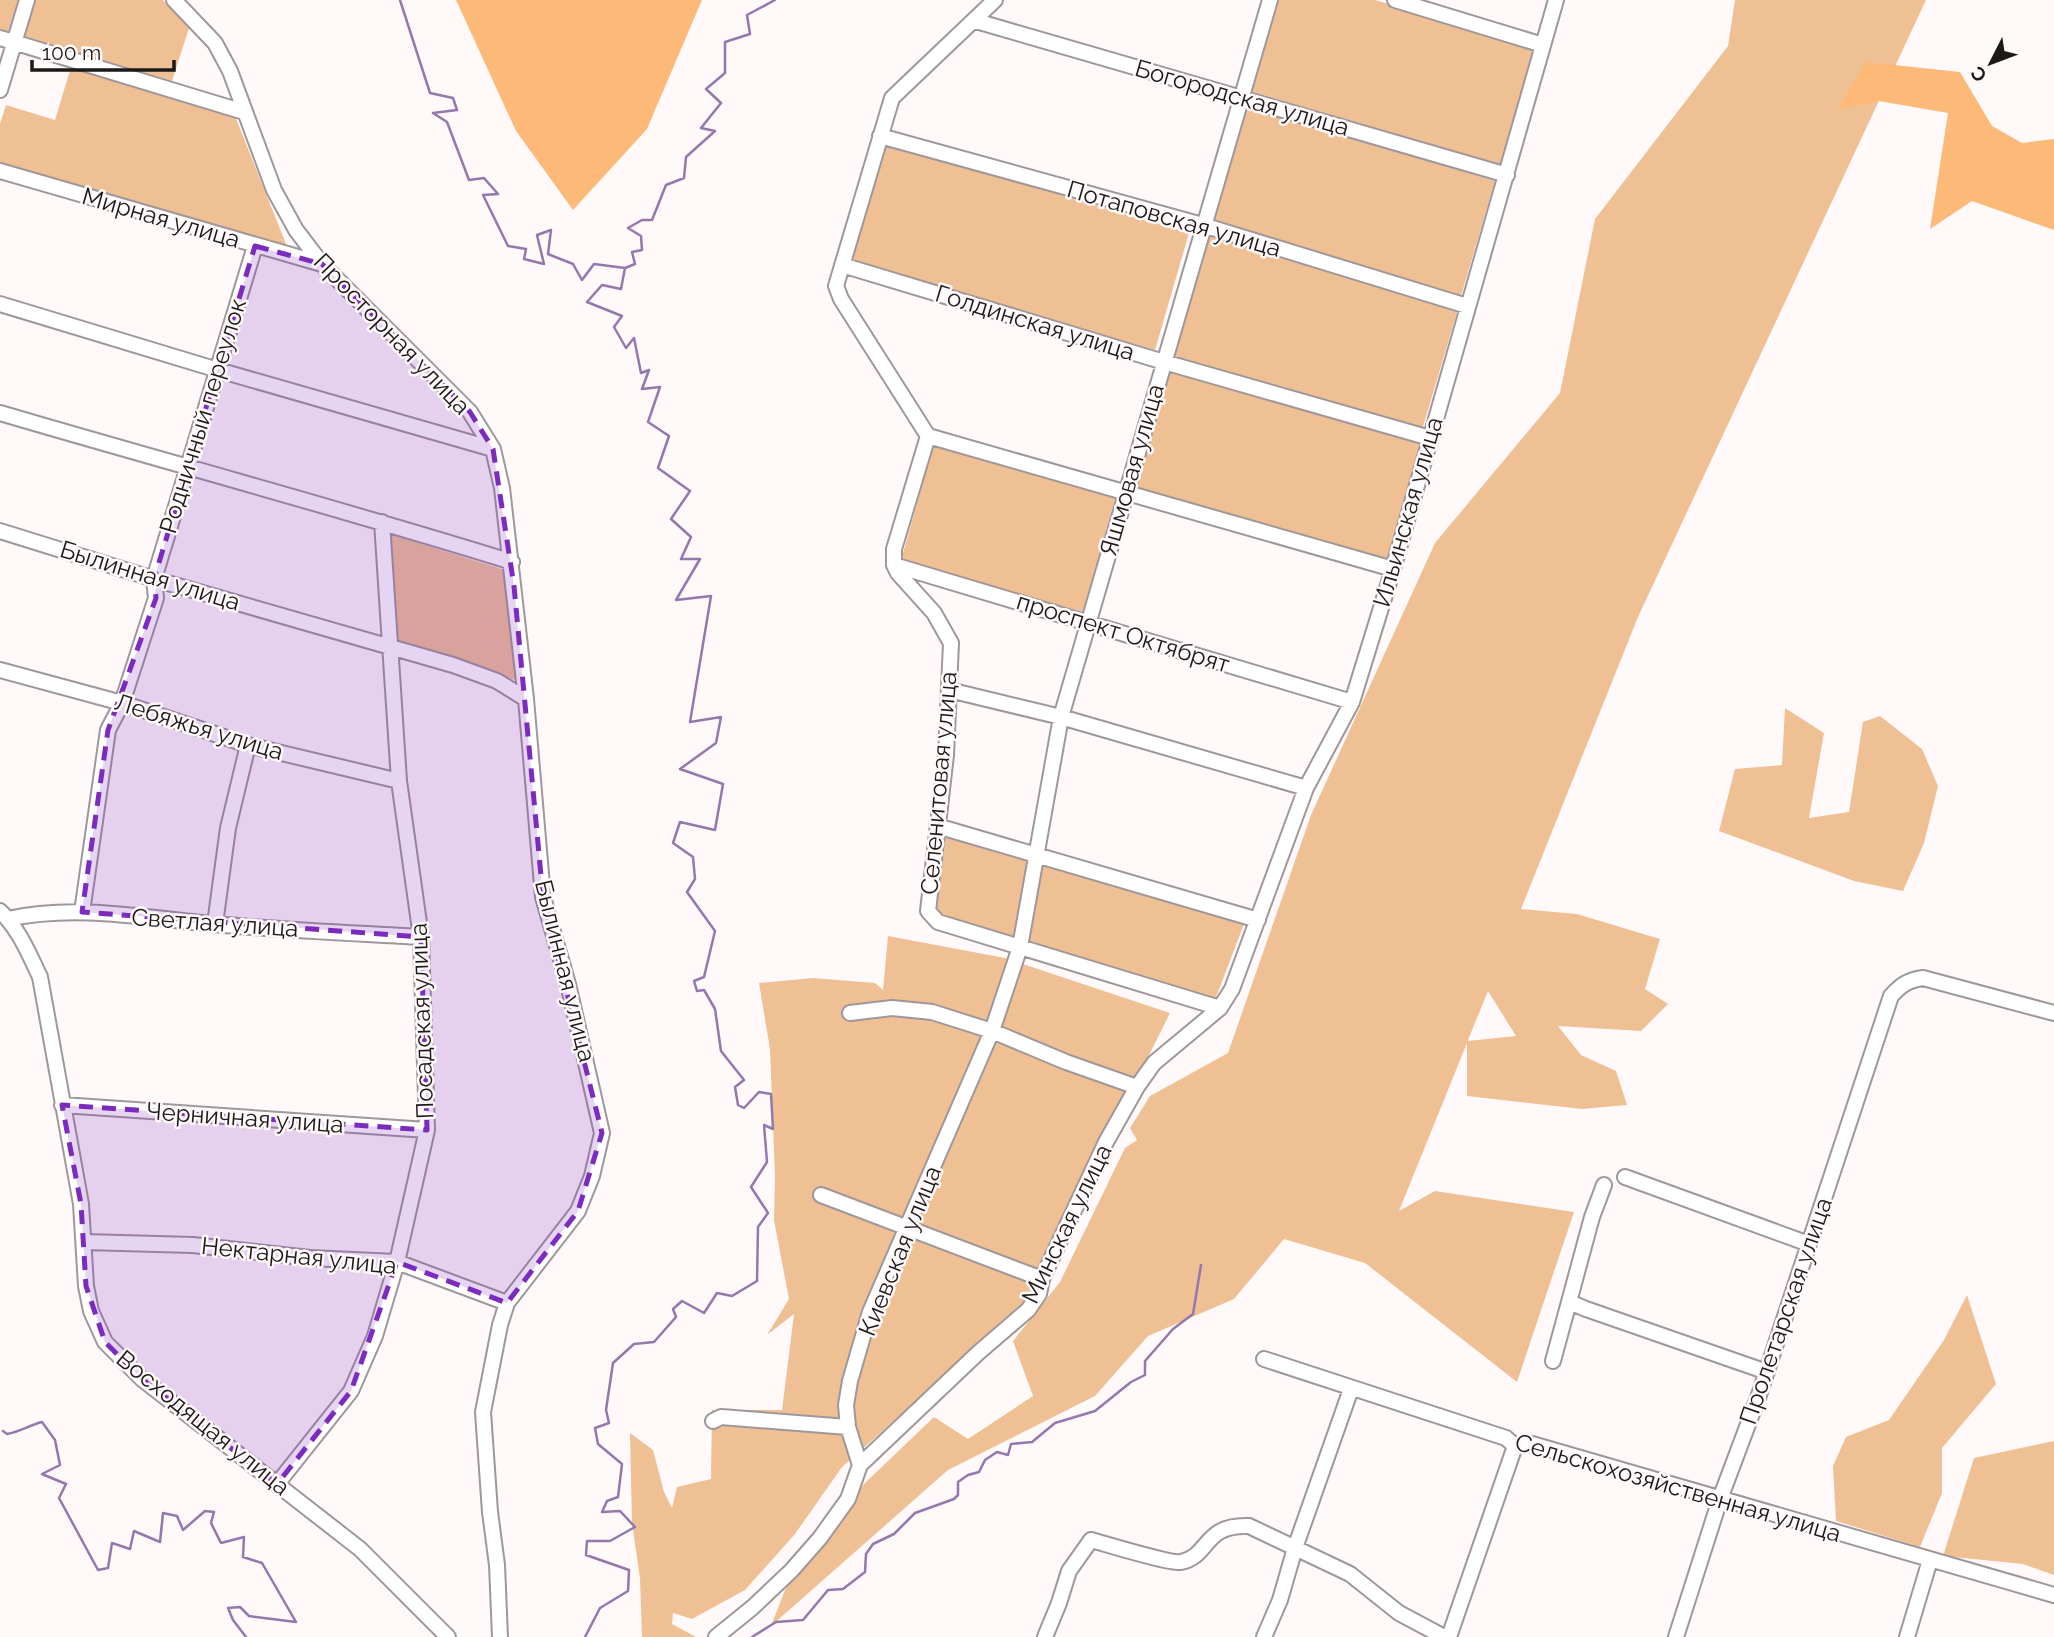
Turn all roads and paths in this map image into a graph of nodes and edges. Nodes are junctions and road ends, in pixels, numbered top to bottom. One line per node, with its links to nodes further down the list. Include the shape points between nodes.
1 (27, 0): 8 (street)
2 (174, 0): 12 (street, Просторная улица, via 215,43)
3 (995, 0): 7 (street)
4 (1270, 0): 11 (street, Яшмовая улица)
5 (1395, 0): 9 (street)
6 (1556, 0): 9 (street, Ильинская улица)
7 (975, 21): 11 (street, Богородская улица); 13 (street, via 892,97)
8 (7, 40): 10 (street); 12 (street)
9 (1543, 45): 15 (street, Ильинская улица)
10 (0, 90)
11 (1242, 97): 15 (street, Богородская улица); 16 (street, Яшмовая улица)
12 (244, 113): 18 (street, Просторная улица, via 274,190)
13 (880, 136): 16 (street, Потаповская улица); 19 (street)
14 (0, 171): 17 (street, Мирная улица)
15 (1507, 175): 21 (street, Ильинская улица)
16 (1206, 226): 21 (street, Потаповская улица); 22 (street, Яшмовая улица)
17 (255, 246): 18 (street, Мирная улица); 23 (street, Родничный переулок)
18 (322, 264): 27 (street, Просторная улица, via 470,412)
19 (842, 265): 22 (street, Голдинская улица); 25 (street, via 836,286 841,299)
20 (0, 304): 23 (street)
21 (1467, 306): 26 (street, Ильинская улица)
22 (1164, 362): 26 (street, Голдинская улица); 29 (street, Яшмовая улица)
23 (218, 370): 27 (street); 28 (street, Родничный переулок)
24 (0, 413): 28 (street)
25 (928, 436): 29 (street); 33 (street, via 894,549)
26 (1430, 438): 34 (street, Ильинская улица)
27 (493, 449): 32 (street, Просторная улица)
28 (188, 468): 30 (street); 35 (street, Родничный переулок)
29 (1126, 491): 34 (street); 36 (street, Яшмовая улица)
30 (382, 522): 32 (street); 37 (street, Посадская улица)
31 (0, 531): 35 (street, Былинная улица)
32 (512, 562): 40 (street, Просторная улица)
33 (894, 565): 36 (street, проспект Октябрят); 39 (street, Селенитовая улица, via 934,613 951,643)
34 (1393, 569): 41 (street, Ильинская улица)
35 (154, 579): 37 (street, Былинная улица); 42 (street, Родничный переулок, via 156,598)
36 (1088, 623): 41 (street, проспект Октябрят); 43 (street, Яшмовая улица)
37 (390, 647): 40 (street, Былинная улица, via 497,681); 45 (street, Посадская улица)
38 (0, 670): 42 (street, Лебяжья улица)
39 (949, 690): 43 (street); 47 (street, Селенитовая улица)
40 (526, 699): 71 (street, Былинная улица, via 543,897 602,1133 578,1211)
41 (1352, 702): 46 (street, Ильинская улица)
42 (122, 703): 44 (street, Лебяжья улица); 49 (street, Родничный переулок, via 108,730)
43 (1061, 717): 46 (street); 48 (street, Яшмовая улица)
44 (248, 745): 45 (street, Лебяжья улица); 52 (street, via 228,828)
45 (399, 781): 53 (street, Посадская улица)
46 (1306, 788): 51 (street, Ильинская улица)
47 (937, 826): 48 (street); 54 (street, Селенитовая улица, via 928,911 938,922)
48 (1037, 854): 51 (street); 54 (street, Яшмовая улица)
49 (82, 912): 50 (street, Светлая улица); 52 (street, Светлая улица)
50 (4, 915): 60 (street, Восходящая улица, via 40,977)
51 (1258, 920): 55 (street, Ильинская улица)
52 (215, 924): 53 (street, Светлая улица)
53 (421, 937): 61 (street, Посадская улица)
54 (1020, 947): 55 (street); 58 (street, Киевская улица)
55 (1220, 1008): 59 (street, Минская улица, via 1154,1063)
56 (850, 1013): 58 (street, via 892,1008 932,1012)
57 (2054, 1013): 67 (street, Пролетарская улица, via 1923,978 1900,986 1891,996)
58 (992, 1031): 59 (street); 65 (street, Киевская улица)
59 (1137, 1087): 69 (street, Минская улица)
60 (62, 1105): 61 (street, Черничная улица); 66 (street, Восходящая улица)
61 (427, 1130): 68 (street, Посадская улица)
62 (1625, 1177): 67 (street)
63 (1604, 1185): 70 (street)
64 (821, 1195): 65 (street)
65 (907, 1226): 69 (street); 77 (street, Киевская улица, via 870,1312 846,1405)
66 (84, 1242): 68 (street, Нектарная улица, via 193,1245); 80 (street, Восходящая улица, via 91,1311 105,1342 142,1379)
67 (1809, 1244): 74 (street, Пролетарская улица)
68 (397, 1262): 71 (street, Нектарная улица); 80 (street, Посадская улица, via 375,1336 351,1391)
69 (1042, 1279): 79 (street, Минская улица, via 1028,1310)
70 (1569, 1301): 73 (street); 74 (street)
71 (507, 1303): 86 (street, Былинная улица, via 483,1412)
72 (1265, 1359): 75 (street, Сельскохозяйственная улица)
73 (1553, 1361)
74 (1767, 1372): 81 (street, Пролетарская улица)
75 (1351, 1389): 78 (street, Сельскохозяйственная улица, via 1506,1438); 82 (street)
76 (713, 1421): 77 (street, via 721,1417)
77 (848, 1427): 79 (street, Киевская улица)
78 (1515, 1446): 81 (street, Сельскохозяйственная улица, via 1532,1444); 90 (street)
79 (860, 1465): 87 (street, via 848,1499 820,1538 791,1571)
80 (277, 1484): 85 (street, Восходящая улица, via 360,1549)
81 (1720, 1499): 83 (street, Сельскохозяйственная улица); 91 (street, Пролетарская улица)
82 (1295, 1548): 88 (street, via 1250,1526 1232,1525 1211,1536 1193,1558 1178,1563 1091,1539 1069,1571); 89 (street); 90 (street, via 1350,1574 1399,1613)
83 (1930, 1560): 84 (street, Сельскохозяйственная улица); 92 (street)
84 (2054, 1595)
85 (448, 1637)
86 (500, 1637)
87 (716, 1637)
88 (1045, 1637)
89 (1264, 1637)
90 (1446, 1637)
91 (1676, 1637)
92 (1907, 1637)

